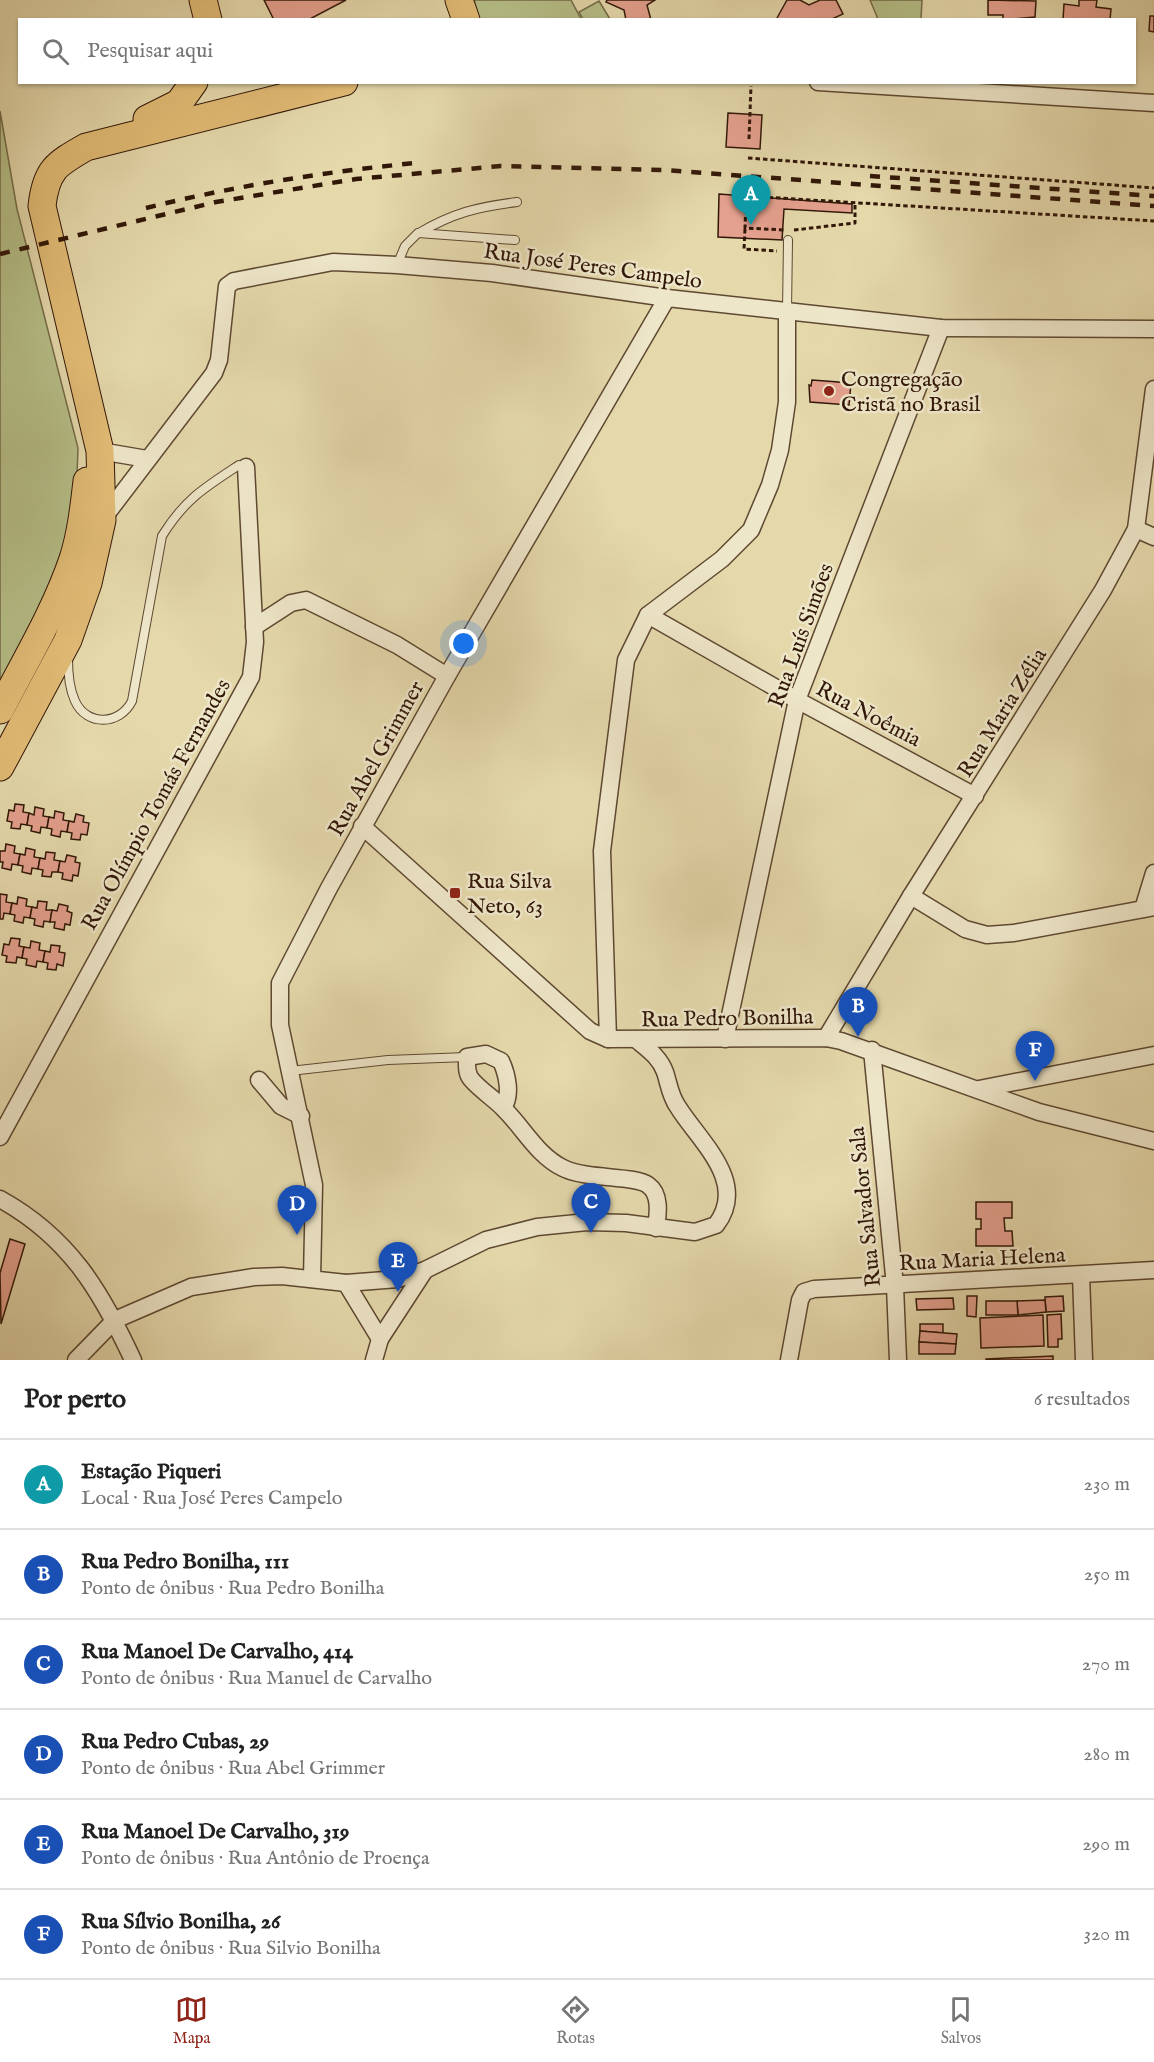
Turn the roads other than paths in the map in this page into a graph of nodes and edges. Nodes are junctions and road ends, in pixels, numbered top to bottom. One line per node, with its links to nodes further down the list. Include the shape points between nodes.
1 (203, 0): 3 (main road)
2 (459, 0): 4 (main road)
3 (208, 18)
4 (465, 18)
5 (331, 84): 8 (main road)
6 (850, 84): 7 (street)
7 (1154, 103)
8 (186, 106): 19 (main road, via 86,147 51,170 45,184 42,206); 30 (main road, via 60,143 42,160 30,182 30,202 45,275 72,374 88,460 87,482 73,559)
9 (517, 202): 10 (lane, via 472,208)
10 (418, 233): 11 (lane); 13 (lane, via 405,246)
11 (515, 240)
12 (788, 240): 15 (lane)
13 (397, 265): 14 (street, Rua José Peres Campelo, via 492,273); 20 (street, Rua José Peres Campelo, via 333,262 234,281 224,292 219,360 214,373)
14 (667, 298): 15 (street, Rua José Peres Campelo); 28 (street, Rua Abel Grimmer)
15 (787, 312): 16 (street, Rua José Peres Campelo); 25 (street, via 788,402 770,485 751,530 723,559)
16 (941, 328): 17 (street, Rua José Peres Campelo); 29 (street, Rua Luís Simões)
17 (1154, 329)
18 (1154, 389): 23 (street, Rua Maria Zélia)
19 (100, 451): 20 (street); 22 (main road)
20 (147, 459): 22 (street, Rua José Peres Campelo)
21 (246, 467): 26 (street, Rua Olímpio Tomás Fernandes); 27 (lane, via 239,465 193,495 162,536 132,701 120,717 95,718 81,710 68,680)
22 (102, 520): 27 (main road, via 88,583)
23 (1136, 529): 24 (street); 32 (street, Rua Maria Zélia, via 1103,590)
24 (1154, 537)
25 (648, 615): 29 (street, Rua Noêmia); 38 (street, via 626,660 602,851)
26 (254, 627): 28 (street, via 291,603 306,600 397,645); 51 (street, Rua Olímpio Tomás Fernandes, via 255,660 243,693)
27 (68, 640): 31 (main road)
28 (447, 676): 33 (street, Rua Abel Grimmer)
29 (797, 700): 32 (street, Rua Noêmia); 39 (street, Rua Luís Simões)
30 (0, 710)
31 (0, 767)
32 (975, 796): 35 (street, Rua Maria Zélia)
33 (362, 826): 38 (street, via 590,1031); 45 (street, Rua Abel Grimmer, via 280,983 280,1025)
34 (1154, 873): 36 (street)
35 (911, 896): 36 (street, via 965,929 987,935); 37 (street, Rua Maria Zélia)
36 (1148, 908)
37 (826, 1038): 39 (street, Rua Pedro Bonilha); 42 (street, Rua Pedro Bonilha)
38 (608, 1039): 41 (street, Rua Pedro Bonilha)
39 (725, 1039): 40 (street, Rua Pedro Bonilha)
40 (693, 1040): 41 (street, Rua Pedro Bonilha); 46 (street, via 672,1056)
41 (638, 1041): 46 (street, via 656,1057)
42 (872, 1050): 48 (street, Rua Pedro Bonilha); 60 (street, Rua Salvador Sala)
43 (1154, 1055): 48 (street)
44 (468, 1057): 45 (lane, via 428,1057); 49 (street, via 471,1080); 49 (street, via 486,1054 501,1061 508,1087)
45 (290, 1071): 50 (street, Rua Abel Grimmer)
46 (665, 1072): 54 (street, via 677,1107 712,1150 722,1169 725,1206 722,1217 708,1229 694,1232)
47 (259, 1080): 50 (street, via 281,1106)
48 (978, 1089): 52 (street, Rua Pedro Bonilha, via 1040,1112)
49 (503, 1108): 54 (street, via 541,1152 562,1168 590,1178 647,1184 657,1200)
50 (301, 1116): 58 (street, Rua Abel Grimmer, via 314,1185)
51 (0, 1137)
52 (1154, 1141)
53 (0, 1199): 61 (street, via 52,1236 90,1277)
54 (656, 1228): 55 (street, via 587,1222 537,1227 486,1240)
55 (425, 1270): 59 (street, via 398,1279); 62 (street)
56 (1154, 1270): 57 (street, Rua Maria Helena)
57 (1081, 1275): 60 (street, Rua Maria Helena); 68 (street)
58 (312, 1279): 59 (street); 61 (street, via 254,1277 191,1287)
59 (346, 1283): 62 (street)
60 (895, 1286): 66 (street, Rua Maria Helena, via 804,1292); 67 (street, Rua Salvador Sala)
61 (115, 1320): 63 (street); 64 (street)
62 (380, 1339): 65 (street)
63 (76, 1360)
64 (133, 1360)
65 (374, 1360)
66 (789, 1360)
67 (898, 1360)
68 (1084, 1360)

